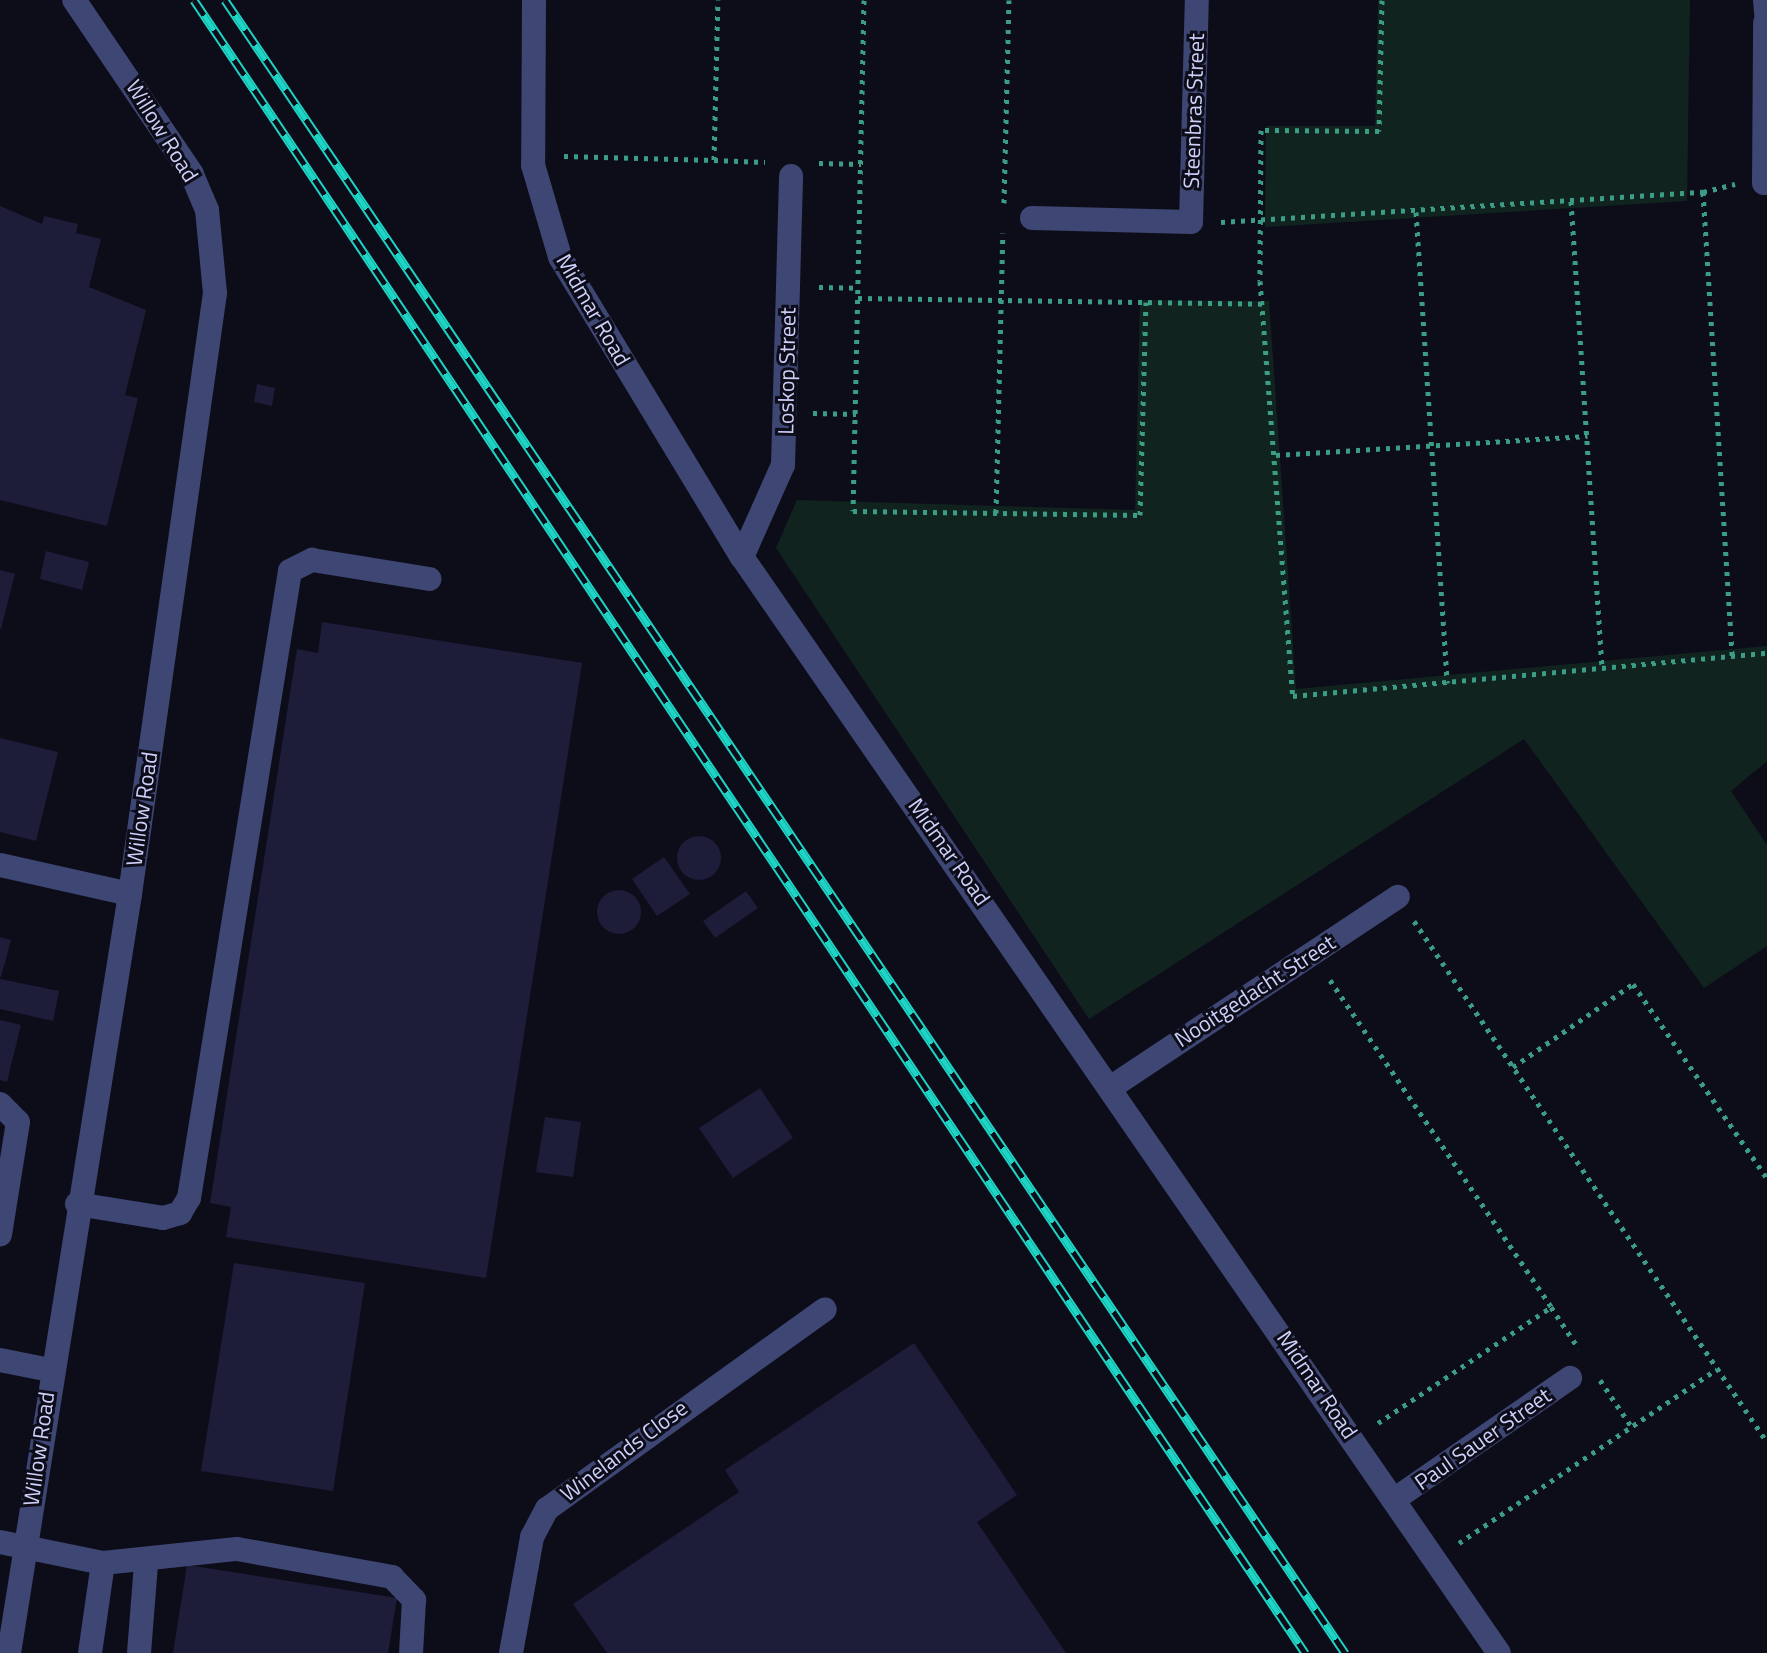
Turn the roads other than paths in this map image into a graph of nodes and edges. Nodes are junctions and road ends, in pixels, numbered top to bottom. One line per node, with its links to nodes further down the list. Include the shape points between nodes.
1 (74, 0): 11 (street, Willow Road, via 192,174 212,248 211,323)
2 (534, 0): 8 (street, Midmar Road, via 533,155 560,257)
3 (1197, 0): 7 (street, Steenbras Street, via 1191,222)
4 (1765, 15): 6 (street)
5 (791, 176): 8 (street, Loskop Street, via 783,465)
6 (1764, 183)
7 (1032, 218)
8 (742, 557): 13 (street, Midmar Road)
9 (429, 579): 15 (street, via 312,560 290,571 189,1198 180,1213 163,1218)
10 (0, 865): 11 (street)
11 (130, 894): 15 (street, Willow Road)
12 (1398, 897): 13 (street, Nooitgedacht Street)
13 (1113, 1086): 21 (street, Midmar Road)
14 (0, 1104): 16 (street, via 18,1122)
15 (77, 1204): 19 (street, Willow Road)
16 (0, 1235)
17 (825, 1309): 30 (street, Winelands Close, via 547,1509 532,1537)
18 (0, 1360): 19 (street)
19 (50, 1370): 23 (street, Willow Road)
20 (1580, 1372): 21 (street, Paul Sauer Street)
21 (1395, 1499): 31 (street, Midmar Road)
22 (0, 1542): 23 (street)
23 (25, 1547): 24 (street); 26 (street, Willow Road)
24 (103, 1563): 25 (street); 27 (street)
25 (146, 1564): 28 (street); 29 (street, via 237,1549 392,1577 414,1600)
26 (9, 1653)
27 (90, 1653)
28 (139, 1653)
29 (411, 1653)
30 (511, 1653)
31 (1499, 1653)

